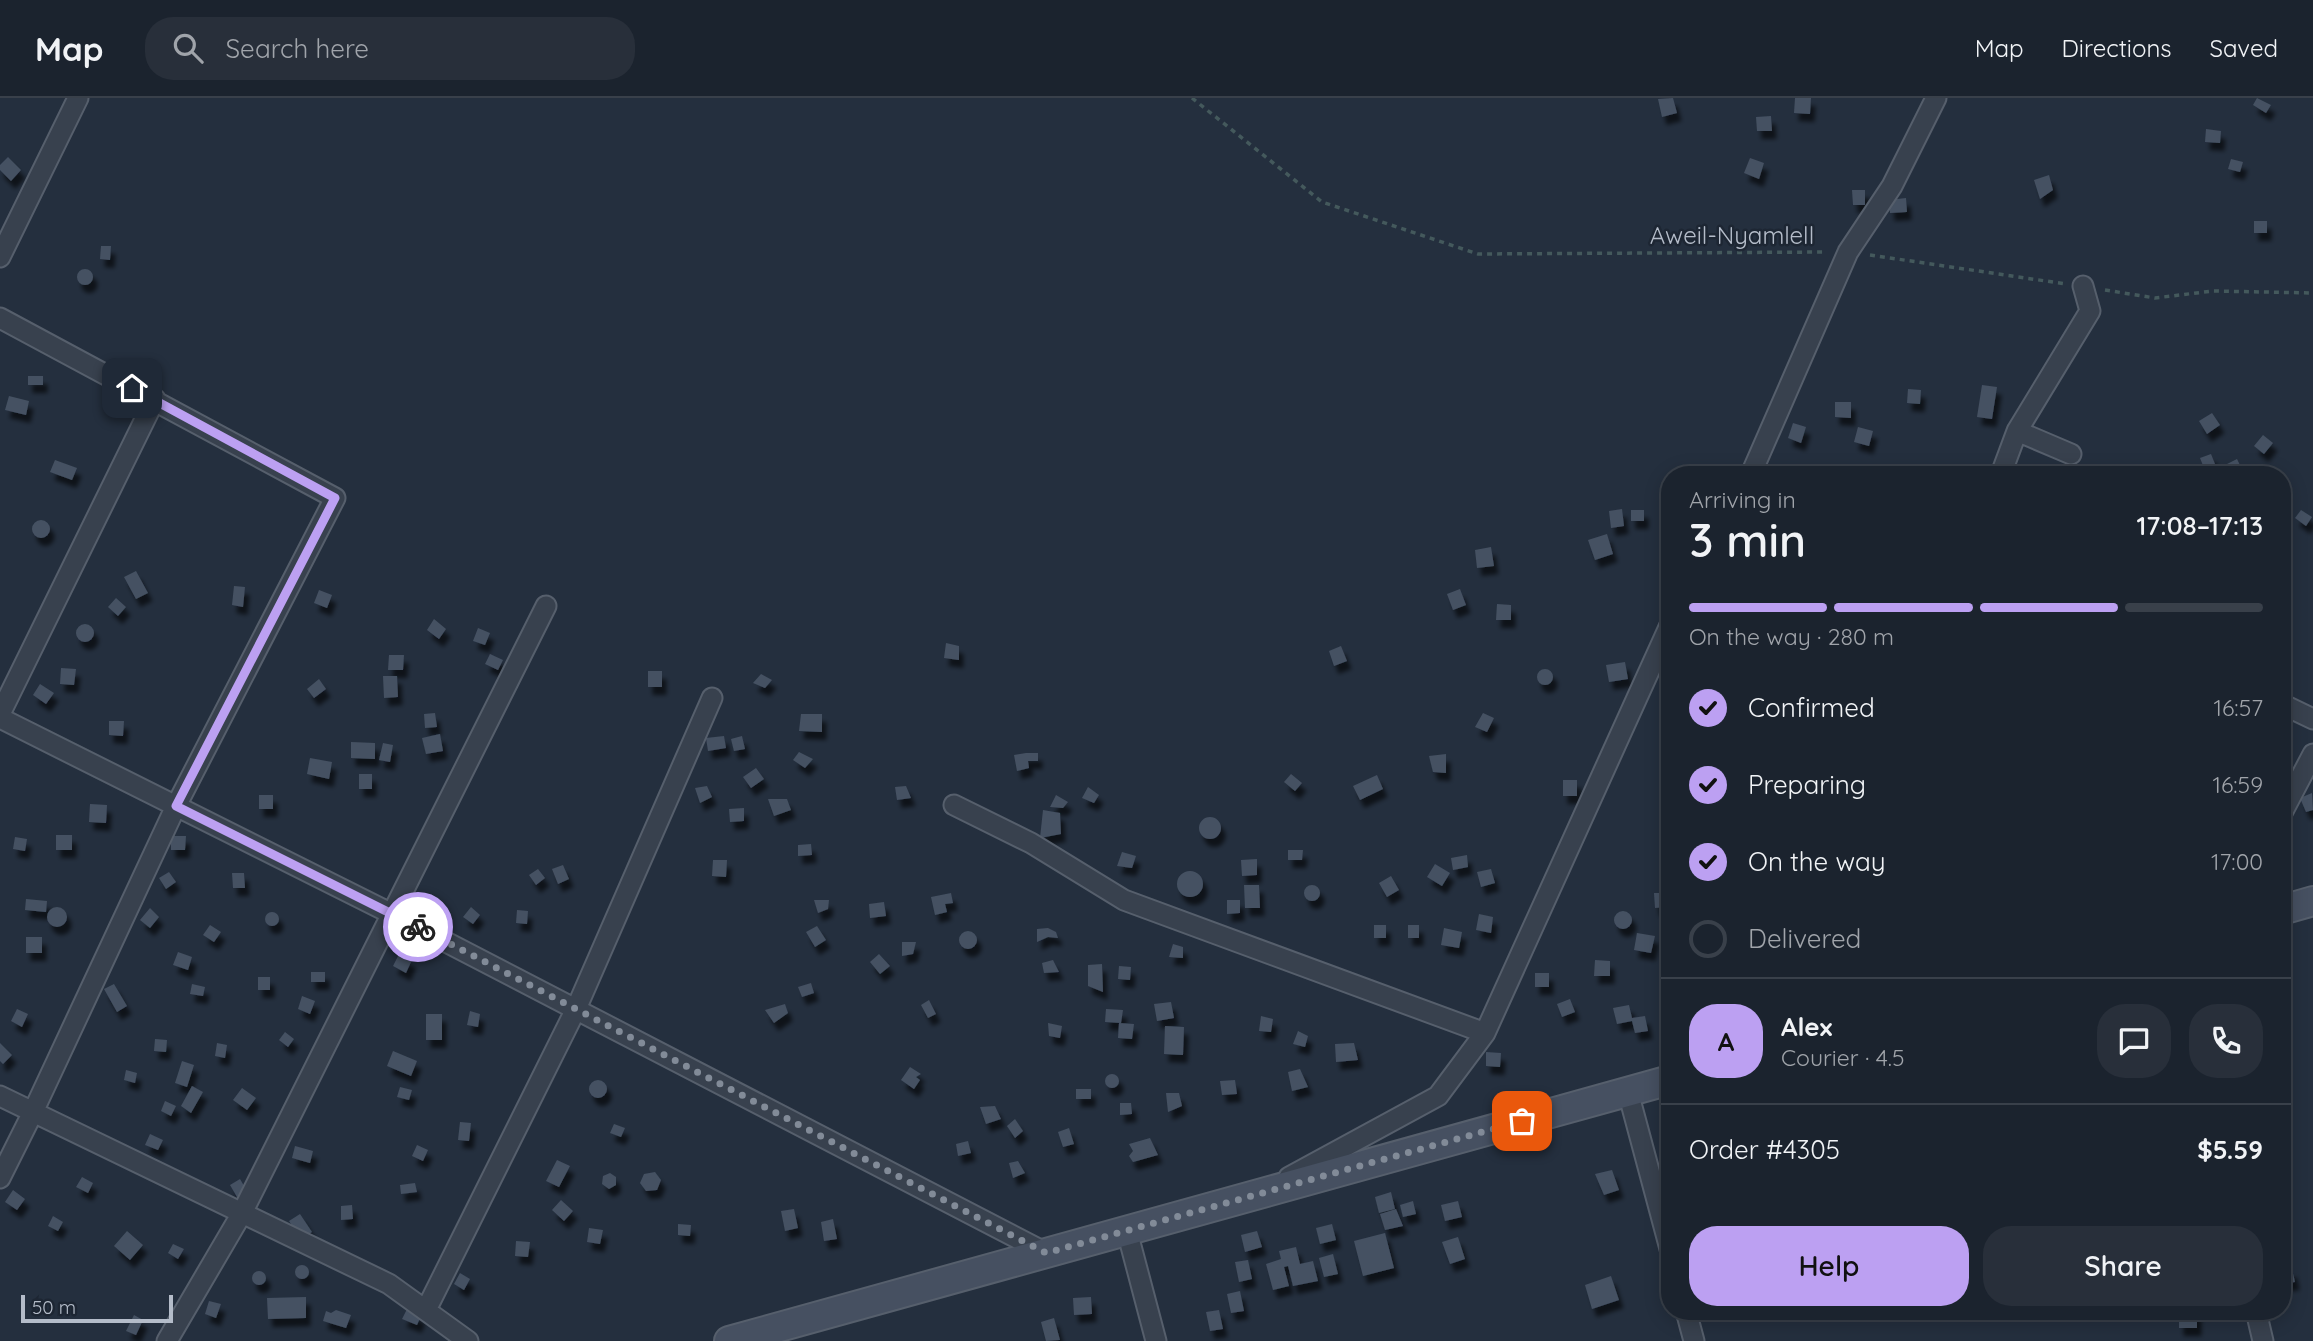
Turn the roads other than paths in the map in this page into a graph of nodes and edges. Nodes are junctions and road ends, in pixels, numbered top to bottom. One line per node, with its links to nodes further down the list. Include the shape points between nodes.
1 (78, 98): 3 (street)
2 (1936, 98): 9 (street, via 1892,186 1848,252)
3 (0, 257)
4 (2083, 286): 7 (street, via 2090,312)
5 (0, 318): 6 (street)
6 (155, 399): 15 (street); 20 (street, via 335,498)
7 (2017, 431): 8 (street); 10 (street)
8 (2071, 454)
9 (1754, 466)
10 (2004, 466)
11 (546, 606): 23 (street)
12 (1661, 645): 25 (street)
13 (712, 698): 24 (street)
14 (2291, 708): 16 (street)
15 (0, 716): 20 (street)
16 (2313, 719)
17 (2313, 754): 18 (street)
18 (2291, 796)
19 (954, 805): 25 (street, via 1031,843 1124,900)
20 (176, 806): 23 (street); 29 (street)
21 (2313, 901): 22 (street)
22 (2291, 907)
23 (393, 914): 24 (street); 32 (street)
24 (576, 1009): 35 (street); 36 (street)
25 (1485, 1033): 31 (street, via 1438,1096)
26 (1661, 1083): 27 (street)
27 (1628, 1092): 31 (street); 33 (street)
28 (0, 1096): 29 (street)
29 (33, 1112): 30 (street); 32 (street)
30 (0, 1178)
31 (1259, 1194): 34 (street)
32 (243, 1213): 36 (street, via 389,1284); 39 (street)
33 (1661, 1215)
34 (1127, 1231): 35 (street); 42 (street)
35 (1046, 1253): 41 (street)
36 (426, 1310): 40 (street)
37 (1688, 1320): 43 (street)
38 (2258, 1320): 44 (street)
39 (167, 1341)
40 (468, 1341)
41 (729, 1341)
42 (1156, 1341)
43 (1694, 1341)
44 (2263, 1341)

